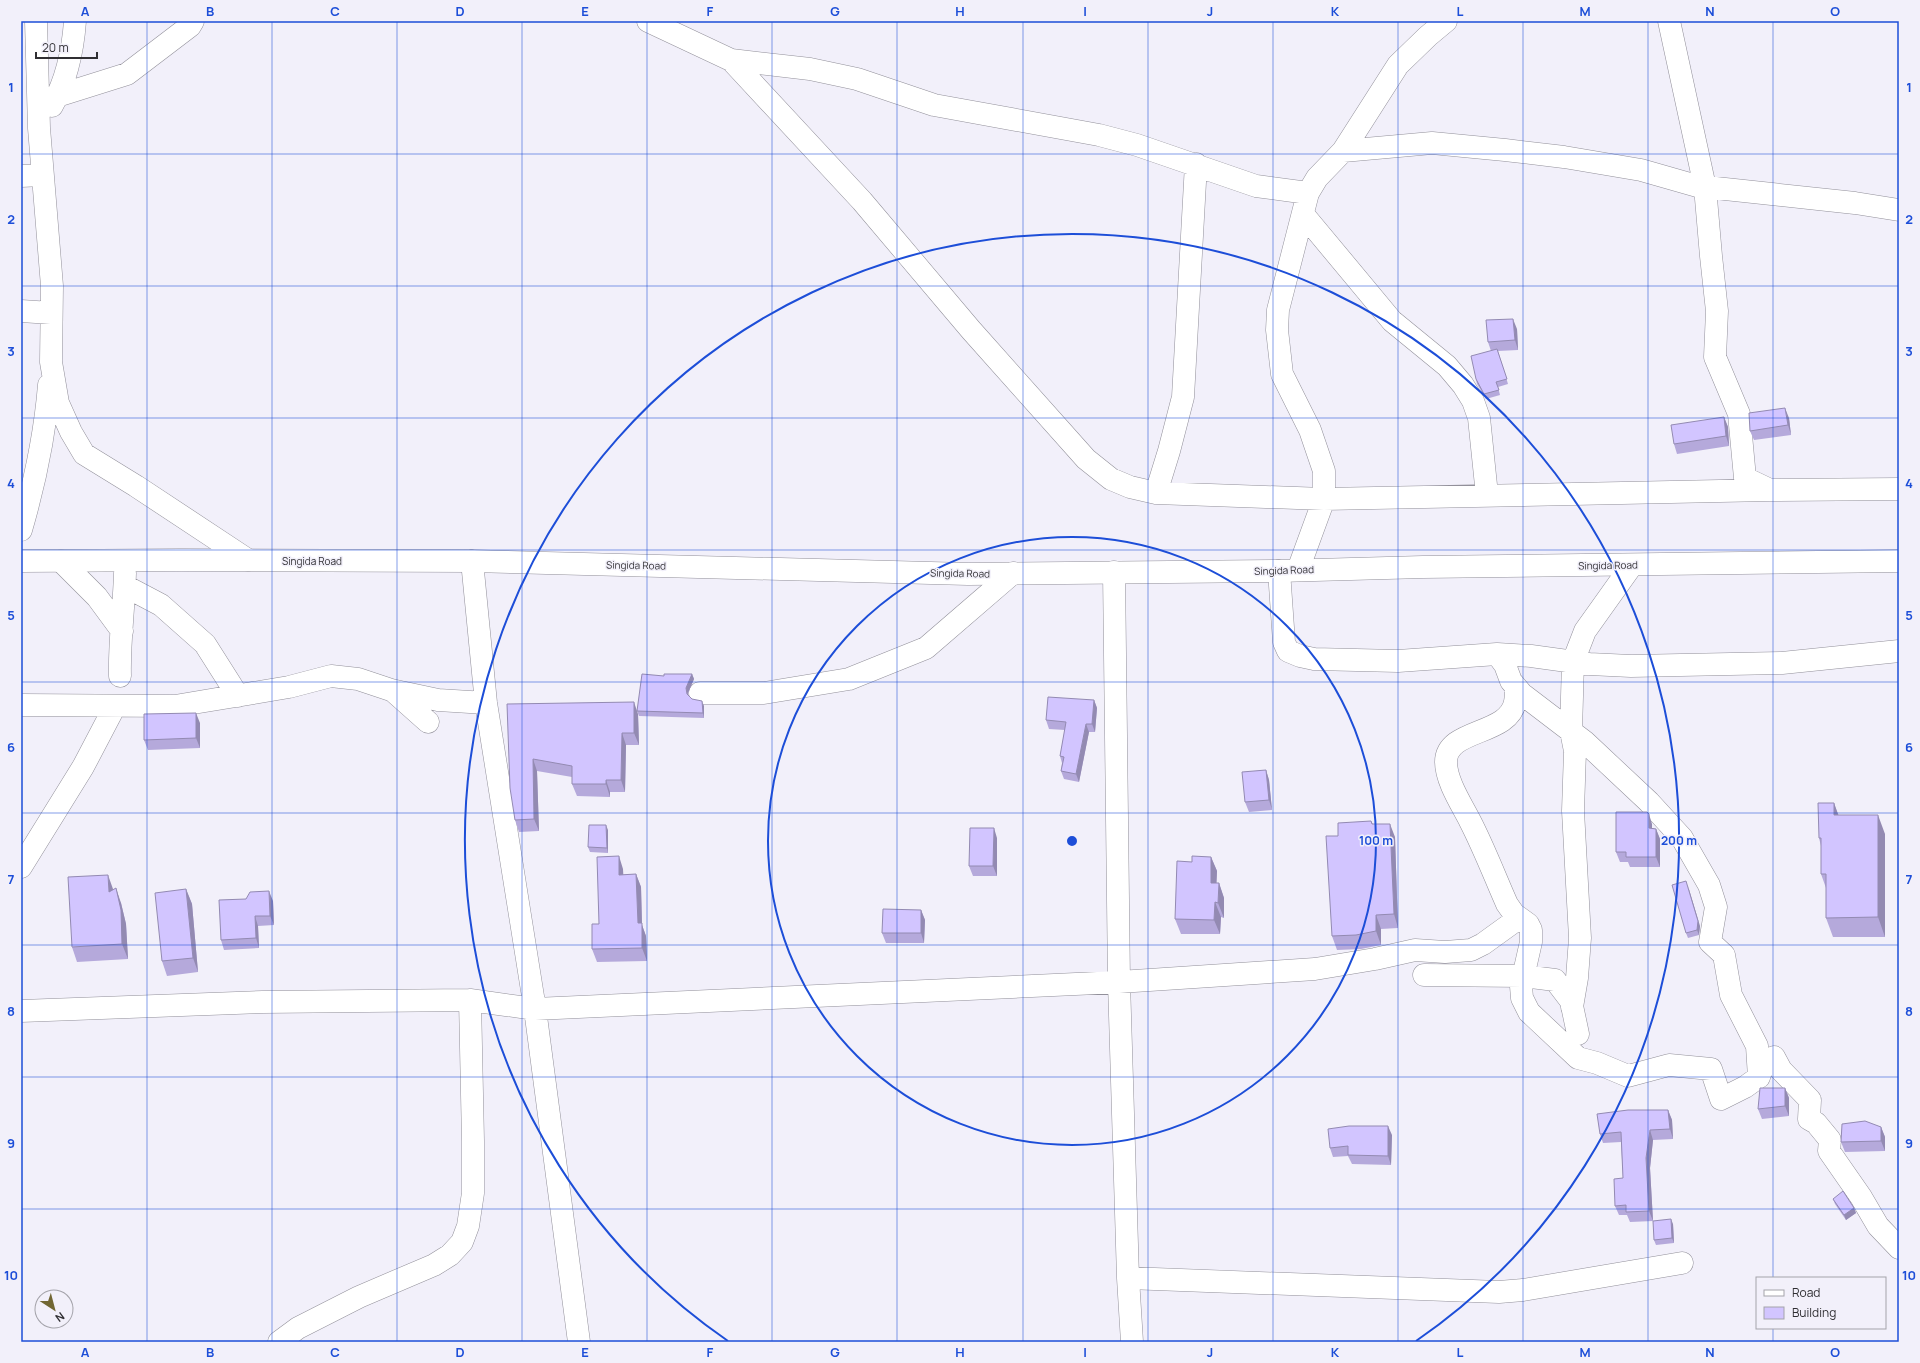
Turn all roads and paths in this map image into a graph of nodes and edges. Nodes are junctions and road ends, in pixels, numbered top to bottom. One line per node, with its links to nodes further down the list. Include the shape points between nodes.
1 (36, 21): 9 (main road)
2 (193, 21): 8 (main road, via 190,26 127,74)
3 (648, 21): 7 (main road)
4 (1446, 21): 10 (main road, via 1398,65)
5 (1669, 21): 13 (main road)
6 (76, 25): 8 (main road, via 74,45)
7 (731, 60): 11 (main road, via 810,69 877,85 934,105 1099,135); 23 (main road, via 862,201 971,330 1086,459 1112,479 1130,488)
8 (58, 96): 9 (main road)
9 (39, 128): 12 (main road)
10 (1343, 151): 13 (main road, via 1432,143 1468,146 1564,157 1633,169); 14 (main road, via 1317,178)
11 (1196, 164): 14 (main road, via 1256,186); 23 (main road, via 1183,397 1170,451)
12 (31, 175): 18 (main road, via 52,286)
13 (1705, 187): 15 (main road); 22 (main road, via 1717,311 1715,356 1739,414 1745,478)
14 (1308, 193): 16 (main road)
15 (1899, 210)
16 (1303, 214): 24 (main road, via 1392,321 1447,366 1473,400 1479,418); 25 (main road, via 1278,310 1276,330 1282,374 1310,430 1324,471)
17 (21, 311): 18 (main road)
18 (52, 313): 19 (main road)
19 (51, 362): 20 (main road, via 47,413); 28 (main road, via 58,403 70,432 84,454)
20 (27, 486): 26 (main road)
21 (1899, 489): 22 (main road)
22 (1769, 490): 24 (main road)
23 (1156, 493): 25 (main road)
24 (1487, 495): 25 (main road)
25 (1324, 499): 34 (main road)
26 (21, 530)
27 (125, 560): 28 (main road, Singida Road); 30 (main road, Singida Road); 37 (main road)
28 (248, 560): 32 (main road, Singida Road)
29 (21, 561): 30 (main road, Singida Road)
30 (61, 561): 38 (main road, via 97,597)
31 (1899, 561): 33 (main road, Singida Road)
32 (472, 562): 36 (main road, Singida Road); 47 (main road)
33 (1632, 565): 34 (main road, Singida Road); 41 (main road, via 1585,631)
34 (1288, 571): 35 (main road, Singida Road); 40 (main road, via 1284,642 1288,651 1300,656 1314,659 1398,661)
35 (1114, 572): 36 (main road, Singida Road); 56 (main road)
36 (1013, 573): 45 (main road, via 926,648 849,680 764,693)
37 (125, 586): 38 (main road); 46 (main road, via 161,606 205,644)
38 (122, 631): 42 (main road, via 119,653)
39 (1899, 651): 41 (main road, via 1890,654 1782,663 1631,666)
40 (1497, 654): 41 (main road); 43 (main road)
41 (1573, 662): 51 (main road)
42 (120, 676)
43 (1516, 687): 51 (main road); 53 (main road, via 1515,703 1509,714 1487,729 1456,742 1447,754 1446,764 1452,783 1507,904)
44 (392, 690): 46 (main road, via 358,679 331,676); 47 (main road, via 438,700); 50 (main road)
45 (700, 693)
46 (238, 696): 49 (main road, via 175,706)
47 (486, 703): 59 (main road)
48 (21, 705): 49 (main road)
49 (115, 706): 52 (main road, via 83,767)
50 (428, 722)
51 (1571, 732): 58 (main road, via 1575,751 1573,811 1580,938); 62 (main road, via 1617,771 1669,822 1696,860 1716,907 1710,942 1724,955 1731,995 1757,1046)
52 (21, 867)
53 (1519, 918): 55 (main road, via 1528,924 1531,930 1531,942); 56 (main road, via 1471,950 1415,950 1315,969)
54 (1424, 975): 55 (main road)
55 (1523, 976): 58 (main road, via 1554,980 1571,1001); 62 (main road, via 1520,986 1522,998 1529,1012 1578,1058 1628,1076 1669,1066 1711,1069 1721,1099)
56 (1119, 982): 59 (main road); 65 (main road)
57 (470, 1000): 59 (main road); 60 (main road, via 263,1002); 66 (main road, via 473,1193 468,1226 462,1242 450,1255 434,1265 359,1297 298,1328)
58 (1572, 1007): 61 (main road)
59 (535, 1009): 67 (main road)
60 (21, 1011)
61 (1578, 1034)
62 (1759, 1077): 63 (main road, via 1764,1063 1774,1057 1781,1070 1810,1100 1809,1119 1816,1123 1830,1140 1829,1151 1878,1226)
63 (1899, 1248)
64 (1682, 1263): 65 (main road, via 1499,1292)
65 (1128, 1278): 68 (main road)
66 (279, 1342)
67 (579, 1342)
68 (1132, 1342)

